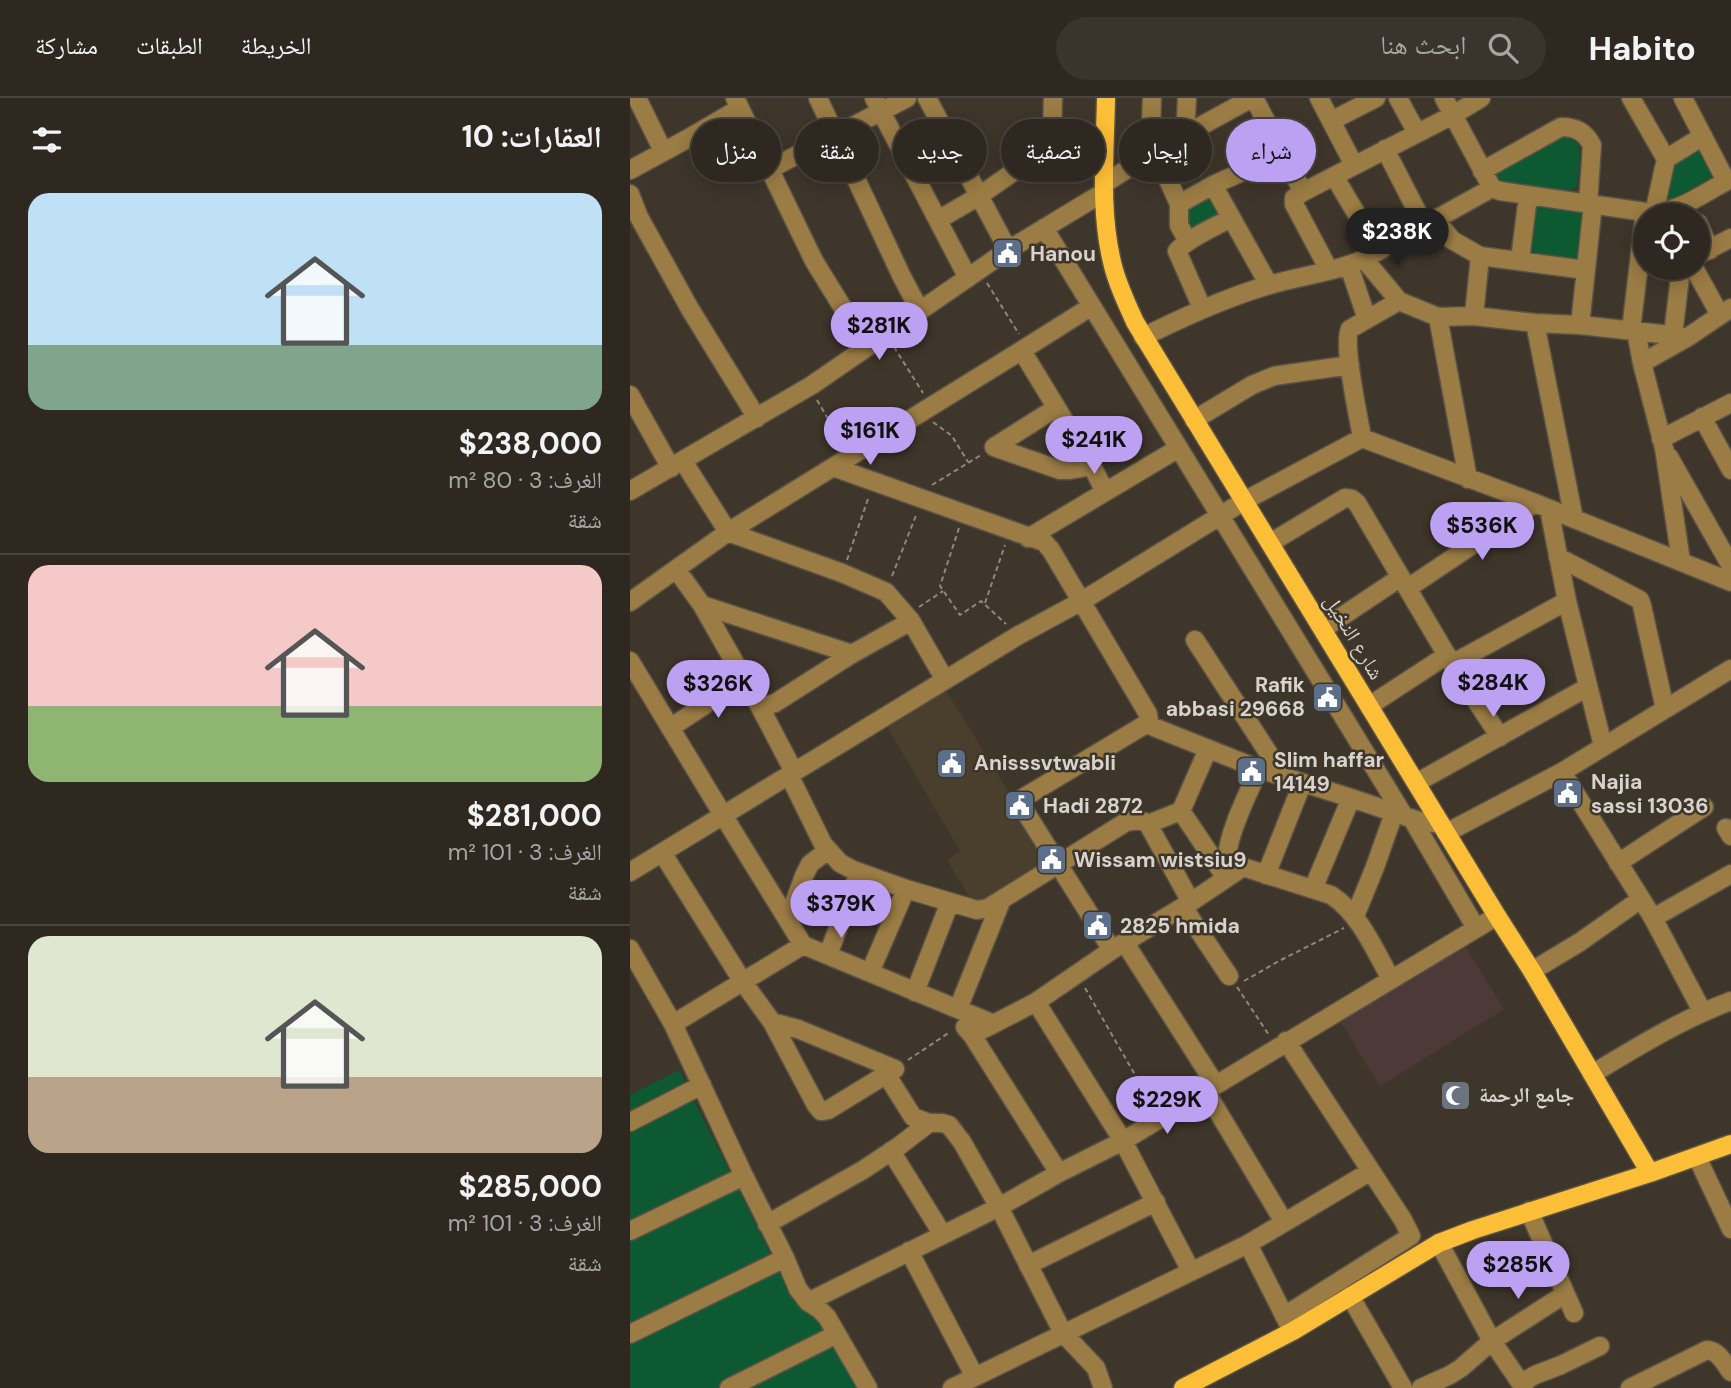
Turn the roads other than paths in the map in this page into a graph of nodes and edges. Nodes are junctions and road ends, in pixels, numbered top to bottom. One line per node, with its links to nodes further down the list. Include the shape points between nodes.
1 (637, 98): 31 (street)
2 (818, 98): 21 (street)
3 (907, 98): 18 (street)
4 (927, 98): 49 (street)
5 (1053, 98): 49 (street, via 1049,147)
6 (1107, 98): 45 (main road, شارع النخيل)
7 (1152, 98): 23 (street)
8 (1187, 98): 24 (street)
9 (1319, 98): 27 (street)
10 (1376, 98): 27 (street)
11 (1398, 98): 28 (street)
12 (1444, 98): 19 (street)
13 (1481, 98): 19 (street)
14 (1631, 98): 32 (street)
15 (1683, 98): 29 (street)
16 (1246, 99): 25 (street); 26 (street)
17 (737, 103): 20 (street); 31 (street)
18 (878, 104): 22 (street); 57 (street)
19 (1453, 115): 28 (street); 35 (street)
20 (745, 119)
21 (828, 119)
22 (857, 119)
23 (1152, 119)
24 (1186, 119)
25 (1211, 119)
26 (1259, 119)
27 (1331, 121): 33 (street)
28 (1416, 133): 30 (street)
29 (1703, 136): 32 (street); 39 (street)
30 (1385, 149): 33 (street); 58 (street)
31 (663, 151): 34 (street)
32 (1666, 159): 51 (street)
33 (1354, 166): 36 (street)
34 (630, 170)
35 (1482, 171): 46 (street); 54 (street, via 1562,127 1571,127 1592,145)
36 (1334, 176): 47 (street); 65 (street)
37 (1119, 177): 45 (street)
38 (1226, 179): 44 (street)
39 (1729, 180): 52 (street)
40 (776, 182): 87 (street, via 814,261)
41 (858, 182): 77 (street)
42 (1168, 182): 53 (street)
43 (1298, 182): 47 (street)
44 (1213, 185): 53 (street); 56 (street)
45 (1104, 188): 59 (street); 86 (main road, شارع النخيل, via 1113,267)
46 (1492, 188): 50 (street); 58 (street)
47 (1303, 192): 67 (street, via 1293,204)
48 (630, 194): 95 (street, via 684,299)
49 (979, 196): 57 (street); 62 (street)
50 (1528, 196): 54 (street); 66 (street)
51 (1652, 203)
52 (1699, 203)
53 (1179, 204): 61 (street, via 1179,225)
54 (1591, 204): 55 (street); 68 (street)
55 (1633, 211)
56 (1231, 218): 61 (street); 73 (street)
57 (938, 220): 69 (street)
58 (1430, 222): 64 (street); 65 (street)
59 (1044, 228): 62 (street); 75 (street)
60 (1731, 238): 63 (street)
61 (1188, 242): 76 (street, via 1177,253)
62 (1008, 250): 69 (street)
63 (1710, 250)
64 (1480, 256): 66 (street); 79 (street)
65 (1364, 259): 67 (street); 74 (street); 81 (street)
66 (1520, 260): 68 (street)
67 (1329, 270): 73 (street)
68 (1586, 270): 83 (street)
69 (974, 274): 77 (street)
70 (1640, 280): 84 (street)
71 (1681, 280): 85 (street)
72 (1702, 280): 78 (street)
73 (1269, 285): 76 (street)
74 (1399, 301): 80 (street); 81 (street)
75 (1092, 306): 88 (street); 99 (street)
76 (1202, 308): 86 (street)
77 (920, 311): 87 (street)
78 (1725, 312): 85 (street)
79 (1474, 316): 80 (street); 82 (street)
80 (1438, 317): 104 (street)
81 (1367, 319): 90 (street, via 1347,334)
82 (1535, 323): 83 (street); 110 (street)
83 (1580, 325): 84 (street)
84 (1633, 331): 85 (street); 89 (street)
85 (1681, 336): 89 (street)
86 (1143, 337): 96 (main road, شارع النخيل)
87 (867, 348): 95 (street)
88 (1025, 349): 93 (street); 102 (street)
89 (1642, 363): 98 (street)
90 (1350, 365): 96 (street, via 1274,376); 97 (street)
91 (630, 395): 100 (street)
92 (1731, 402): 94 (street)
93 (1056, 408): 101 (street); 101 (street, via 994,447 1060,470)
94 (1702, 417): 98 (street); 103 (street)
95 (757, 418): 100 (street)
96 (1194, 420): 107 (main road, شارع النخيل)
97 (1362, 438): 104 (street); 107 (street)
98 (1663, 443): 114 (street); 116 (street)
99 (1179, 448): 106 (street); 109 (street)
100 (677, 464): 105 (street); 111 (street)
101 (1092, 466): 106 (street)
102 (833, 467): 111 (street); 112 (street)
103 (1731, 470)
104 (1468, 479): 108 (street)
105 (630, 491)
106 (1105, 492): 112 (street)
107 (1244, 501): 109 (street); 113 (main road, شارع النخيل)
108 (1542, 506): 110 (street); 115 (street); 120 (street)
109 (1220, 516): 121 (street); 153 (street)
110 (1574, 519): 116 (street)
111 (728, 532): 118 (street); 125 (street, via 886,592)
112 (1028, 538): 121 (street, via 1048,545)
113 (1270, 543): 120 (street, via 1339,501 1352,499); 126 (main road, شارع النخيل)
114 (1725, 543): 117 (street)
115 (1558, 557): 122 (street); 137 (street, via 1640,600)
116 (1681, 561): 119 (street)
117 (1731, 566)
118 (676, 569): 123 (street); 124 (street)
119 (1731, 582)
120 (1405, 583): 126 (street); 129 (street)
121 (1082, 601): 133 (street); 138 (street, via 1148,714)
122 (1567, 601): 129 (street); 134 (street)
123 (630, 602)
124 (702, 605): 128 (street); 132 (street)
125 (909, 618): 128 (street); 133 (street)
126 (1322, 629): 135 (main road, شارع النخيل)
127 (1195, 640): 146 (street)
128 (852, 654): 136 (street, via 775,703)
129 (1450, 659): 135 (street); 140 (street)
130 (630, 661): 139 (street)
131 (1731, 669): 137 (street)
132 (744, 679): 136 (street); 139 (street)
133 (945, 680): 145 (street)
134 (1588, 687): 140 (street); 141 (street)
135 (1369, 706): 148 (main road, شارع النخيل)
136 (760, 707): 145 (street)
137 (1665, 709): 141 (street)
138 (1146, 724): 142 (street); 158 (street, via 1021,800)
139 (670, 728): 152 (street)
140 (1500, 737): 148 (street)
141 (1603, 746): 144 (street)
142 (1208, 749): 143 (street); 151 (street)
143 (1259, 769): 146 (street); 160 (street, via 1227,852 1228,858)
144 (1562, 772): 155 (street); 159 (street)
145 (792, 773): 152 (street); 156 (street)
146 (1284, 776): 147 (street)
147 (1302, 783): 149 (street); 164 (street)
148 (1416, 783): 155 (main road, شارع النخيل)
149 (1351, 798): 153 (street); 167 (street)
150 (1704, 807): 159 (street)
151 (1181, 811): 154 (street); 165 (street)
152 (723, 815): 157 (street); 175 (street)
153 (1403, 816): 155 (street); 174 (street, via 1375,867); 176 (street)
154 (1148, 824): 158 (street, via 1126,822); 171 (street)
155 (1443, 828): 172 (main road, شارع النخيل)
156 (828, 850): 162 (street, via 840,863); 175 (street, via 810,863)
157 (663, 854): 161 (street); 185 (street)
158 (1058, 863): 168 (street); 178 (street)
159 (1618, 863): 169 (street)
160 (1242, 867): 164 (street); 165 (street)
161 (630, 872)
162 (859, 872): 166 (street); 180 (street)
163 (1731, 874): 173 (street)
164 (1266, 875): 167 (street)
165 (1226, 878): 171 (street)
166 (906, 889): 170 (street); 182 (street)
167 (1312, 889): 174 (street, via 1331,895)
168 (1002, 899): 170 (street, via 982,910); 190 (street)
169 (1641, 899): 173 (street); 181 (street)
170 (950, 902): 186 (street)
171 (1187, 905): 178 (street); 183 (street)
172 (1497, 916): 176 (street); 181 (main road, شارع النخيل)
173 (1653, 918): 189 (street)
174 (1356, 919): 184 (street)
175 (788, 920): 177 (street)
176 (1476, 928): 184 (street)
177 (803, 945): 180 (street); 185 (street)
178 (1119, 946): 188 (street); 198 (street)
179 (630, 949): 192 (street)
180 (828, 955): 182 (street)
181 (1532, 971): 196 (main road, شارع النخيل)
182 (870, 972): 186 (street)
183 (1228, 976)
184 (1391, 979): 194 (street)
185 (743, 982): 191 (street); 192 (street)
186 (915, 992): 190 (street)
187 (1731, 1001): 189 (street)
188 (1036, 1002): 193 (street); 201 (street)
189 (1702, 1011): 196 (street)
190 (961, 1019): 193 (street); 193 (street); 206 (street)
191 (772, 1022): 195 (street, via 798,1029); 195 (street, via 821,1111)
192 (673, 1024): 197 (street)
193 (994, 1024)
194 (1281, 1044): 198 (street); 205 (street)
195 (890, 1071): 200 (street, via 910,1113)
196 (1592, 1074): 207 (main road, شارع النخيل)
197 (702, 1085): 199 (street); 208 (street)
198 (1210, 1087): 201 (street); 212 (street)
199 (630, 1122)
200 (929, 1122): 203 (street); 210 (street, via 949,1125)
201 (1123, 1141): 206 (street); 209 (street)
202 (1731, 1144): 204 (main road)
203 (891, 1151): 213 (street); 216 (street)
204 (1697, 1157): 207 (main road); 214 (street)
205 (1371, 1171): 212 (street); 217 (street)
206 (1059, 1173): 210 (street)
207 (1650, 1173): 211 (main road)
208 (744, 1176): 213 (street); 215 (street)
209 (1156, 1202): 223 (street); 224 (street)
210 (999, 1207): 216 (street); 223 (street)
211 (1529, 1211): 218 (main road); 225 (street)
212 (1284, 1222): 219 (street)
213 (767, 1224): 222 (street)
214 (1731, 1229)
215 (630, 1231)
216 (943, 1235): 220 (street)
217 (1411, 1236): 221 (street); 229 (street)
218 (1439, 1243): 221 (main road); 233 (street)
219 (1248, 1244): 224 (street); 229 (street)
220 (909, 1251): 227 (street); 236 (street)
221 (1421, 1254): 226 (main road)
222 (785, 1258): 227 (street); 231 (street)
223 (1028, 1265): 230 (street)
224 (1191, 1271): 230 (street)
225 (1564, 1294): 228 (street); 233 (street)
226 (1350, 1296): 229 (main road); 243 (street)
227 (807, 1302): 232 (street, via 823,1312)
228 (1574, 1312)
229 (1288, 1323): 242 (main road)
230 (1063, 1333): 236 (street); 241 (street, via 1096,1368)
231 (630, 1334)
232 (837, 1334): 238 (street); 239 (street)
233 (1492, 1341): 237 (street); 244 (street, via 1461,1368)
234 (1600, 1346): 237 (street)
235 (1731, 1372): 245 (street, via 1718,1354 1707,1350)
236 (975, 1377): 240 (street)
237 (1522, 1385)
238 (729, 1388)
239 (868, 1388)
240 (952, 1388)
241 (1103, 1388)
242 (1183, 1388)
243 (1403, 1388)
244 (1422, 1388)
245 (1630, 1388)

